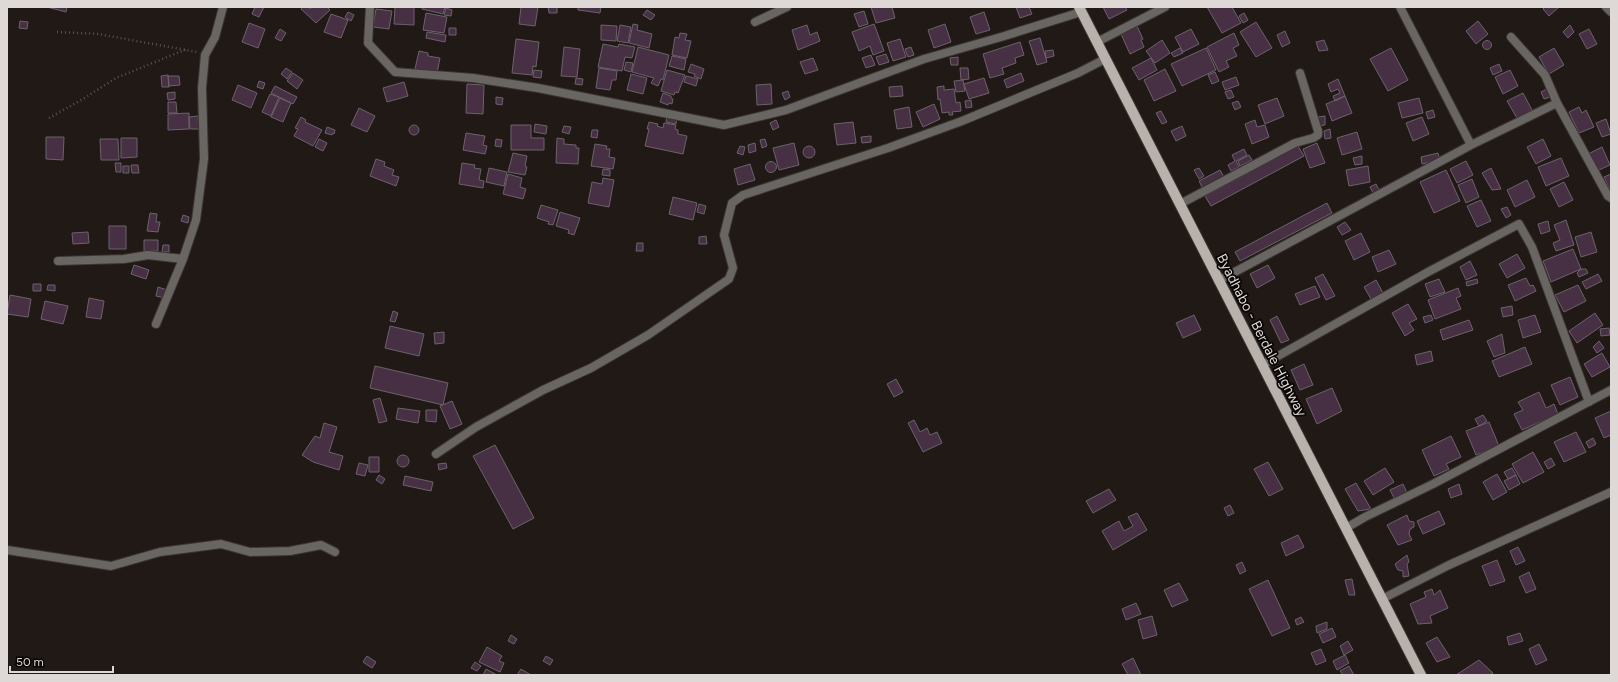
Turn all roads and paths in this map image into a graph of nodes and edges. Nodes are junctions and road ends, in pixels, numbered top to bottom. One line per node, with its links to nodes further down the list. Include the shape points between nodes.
1 (223, 7): 14 (street, via 215,37)
2 (370, 7): 7 (street, via 368,43 395,72 473,78 724,124 786,110 924,59 1001,37)
3 (787, 7): 9 (street)
4 (1165, 7): 12 (street)
5 (1400, 7): 19 (street)
6 (1606, 7): 8 (street)
7 (1080, 9): 12 (main road, Byadhabo - Berdale Highway)
8 (1611, 12)
9 (755, 22)
10 (57, 32): 13 (path, via 98,34)
11 (1511, 37): 17 (street, via 1545,75)
12 (1097, 42): 15 (main road, Byadhabo - Berdale Highway)
13 (187, 49): 14 (path); 18 (path, via 116,78)
14 (205, 55): 22 (street, via 202,88 204,159 196,220)
15 (1105, 59): 21 (main road, Byadhabo - Berdale Highway); 29 (street, via 1078,73 962,121 743,195 732,203 724,235 733,268 729,279 648,335 591,368 543,390 476,427)
16 (1300, 73): 21 (street, via 1318,135 1295,143)
17 (1557, 103): 19 (street); 20 (street)
18 (49, 118)
19 (1471, 145): 24 (street)
20 (1611, 198)
21 (1180, 204): 24 (main road, Byadhabo - Berdale Highway)
22 (183, 259): 23 (street, via 148,255 124,259); 25 (street)
23 (58, 261)
24 (1218, 281): 26 (main road, Byadhabo - Berdale Highway)
25 (156, 324)
26 (1262, 365): 28 (street, via 1519,224 1532,247); 31 (main road, Byadhabo - Berdale Highway)
27 (1611, 390): 28 (street)
28 (1589, 402): 31 (street)
29 (436, 454)
30 (1611, 492): 34 (street)
31 (1346, 528): 34 (main road, Byadhabo - Berdale Highway)
32 (7, 550): 33 (street, via 111,566 160,552 221,544 250,552 290,551 320,545)
33 (335, 552)
34 (1382, 599): 35 (main road, Byadhabo - Berdale Highway)
35 (1421, 675)

